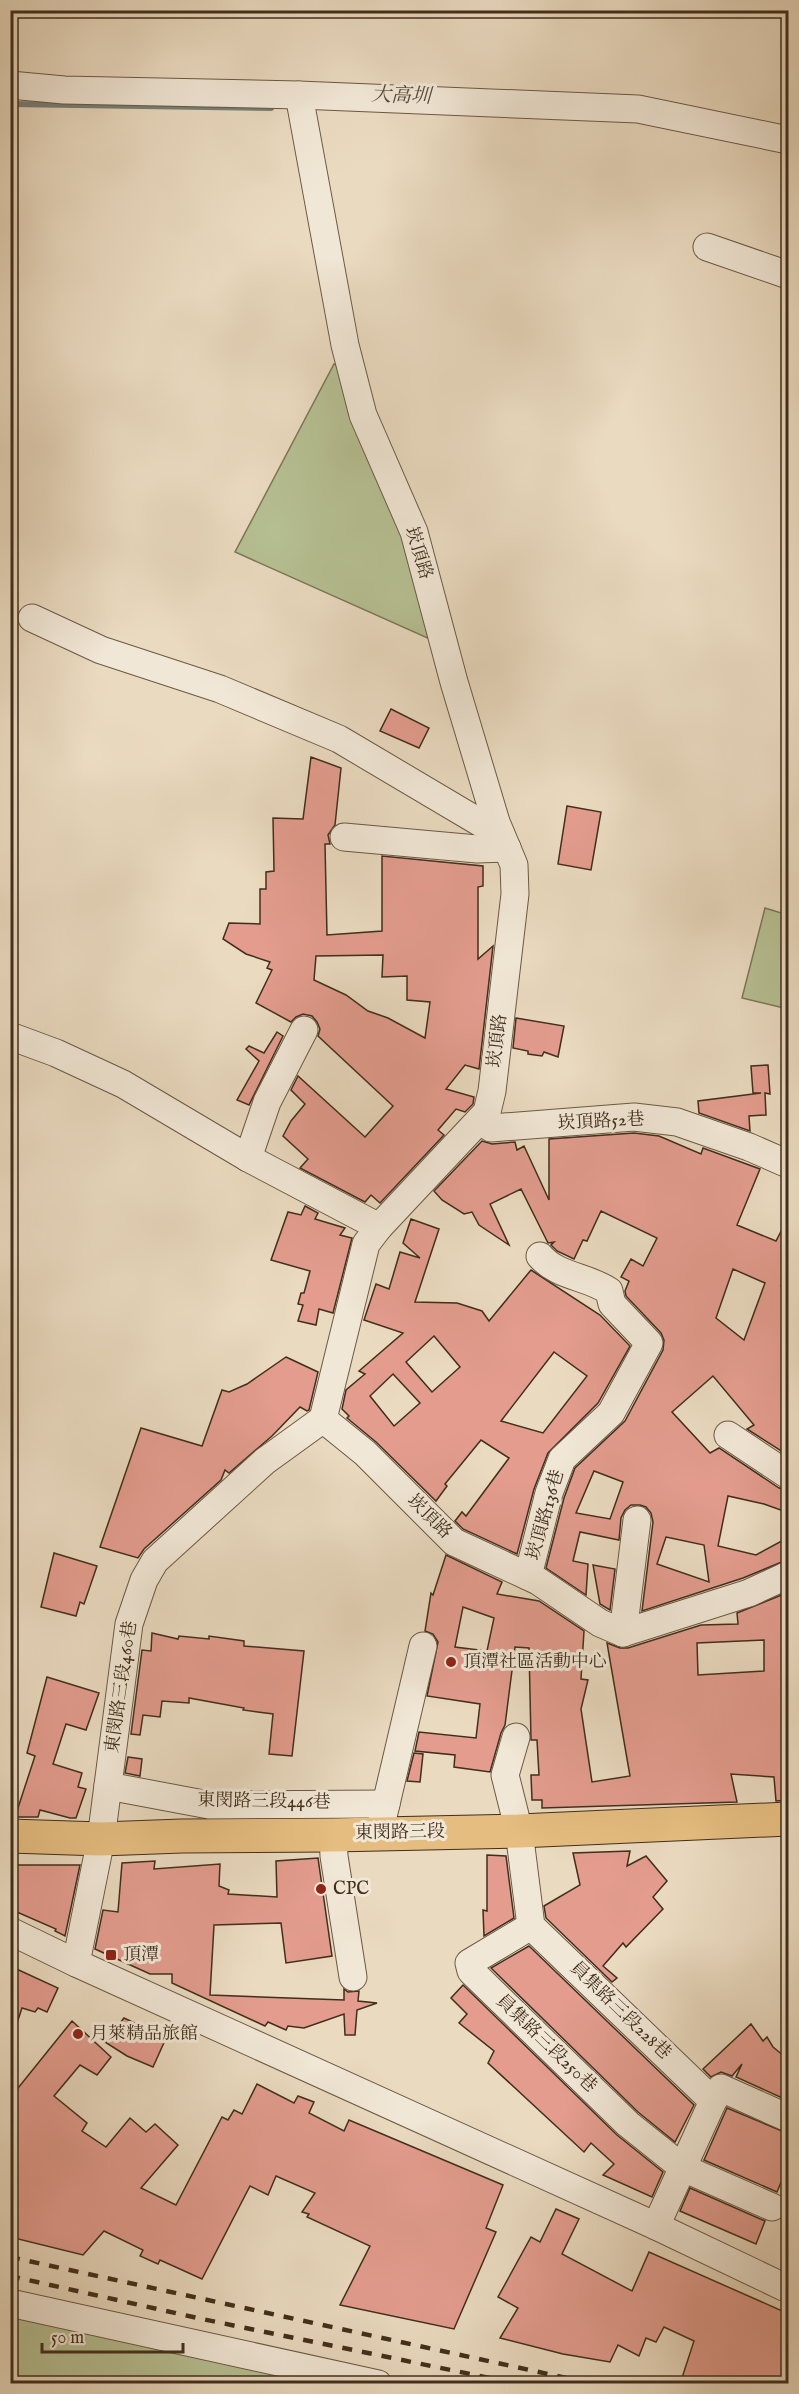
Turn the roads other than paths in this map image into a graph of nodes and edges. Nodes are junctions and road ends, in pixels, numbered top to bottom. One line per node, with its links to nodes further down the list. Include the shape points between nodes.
1 (10, 85): 2 (street, via 64,90)
2 (299, 95): 3 (street, via 638,109); 8 (street, 崁頂路, via 345,345 363,415 414,531 454,682)
3 (789, 140)
4 (707, 247): 5 (street)
5 (789, 275)
6 (32, 618): 8 (street, via 101,650 220,689 339,739)
7 (344, 837): 8 (street, via 477,849)
8 (504, 841): 11 (street, 崁頂路, via 514,865 515,894 492,1091 487,1112)
9 (304, 1030): 12 (street, via 267,1102)
10 (10, 1036): 12 (street, via 123,1084)
11 (480, 1120): 13 (street, 崁頂路52巷, via 491,1128 634,1117 677,1122); 14 (street, 崁頂路)
12 (248, 1158): 14 (street)
13 (789, 1164)
14 (379, 1227): 16 (street, 崁頂路, via 366,1244)
15 (540, 1256): 21 (street, 崁頂路136巷, via 549,1266 609,1291 612,1304 649,1343 610,1413 562,1460 549,1493)
16 (323, 1419): 21 (street, 崁頂路, via 365,1454 454,1542); 25 (street, 東閔路三段460巷, via 257,1469 155,1561 129,1624)
17 (728, 1435): 18 (street)
18 (789, 1474)
19 (637, 1520): 22 (street)
20 (789, 1575): 22 (street, via 749,1593)
21 (528, 1576): 22 (street, 崁頂路, via 600,1623)
22 (623, 1633)
23 (423, 1646): 26 (street)
24 (516, 1737): 28 (street, via 505,1775)
25 (108, 1786): 26 (street, 東閔路三段446巷, via 209,1805); 31 (street, 東閔路三段460巷)
26 (383, 1819): 28 (main road, 東閔路三段); 29 (main road, 東閔路三段)
27 (789, 1819): 28 (main road, 東閔路三段)
28 (519, 1831): 32 (street)
29 (333, 1835): 31 (main road, 東閔路三段); 35 (street)
30 (10, 1836): 31 (main road, 東閔路三段)
31 (101, 1839): 34 (street, 東閔路三段460巷)
32 (531, 1926): 36 (street, 員集路三段228巷); 38 (street, 員集路三段250巷, via 469,1963 471,1971 627,2124)
33 (10, 1931): 34 (street)
34 (76, 1963): 40 (street)
35 (353, 1977)
36 (713, 2101): 37 (street, via 721,2088); 38 (street)
37 (789, 2118)
38 (683, 2168): 39 (street, 員集路三段250巷); 40 (street)
39 (772, 2207)
40 (656, 2226): 41 (street)
41 (789, 2289)
42 (10, 2303): 43 (street)
43 (378, 2384)

